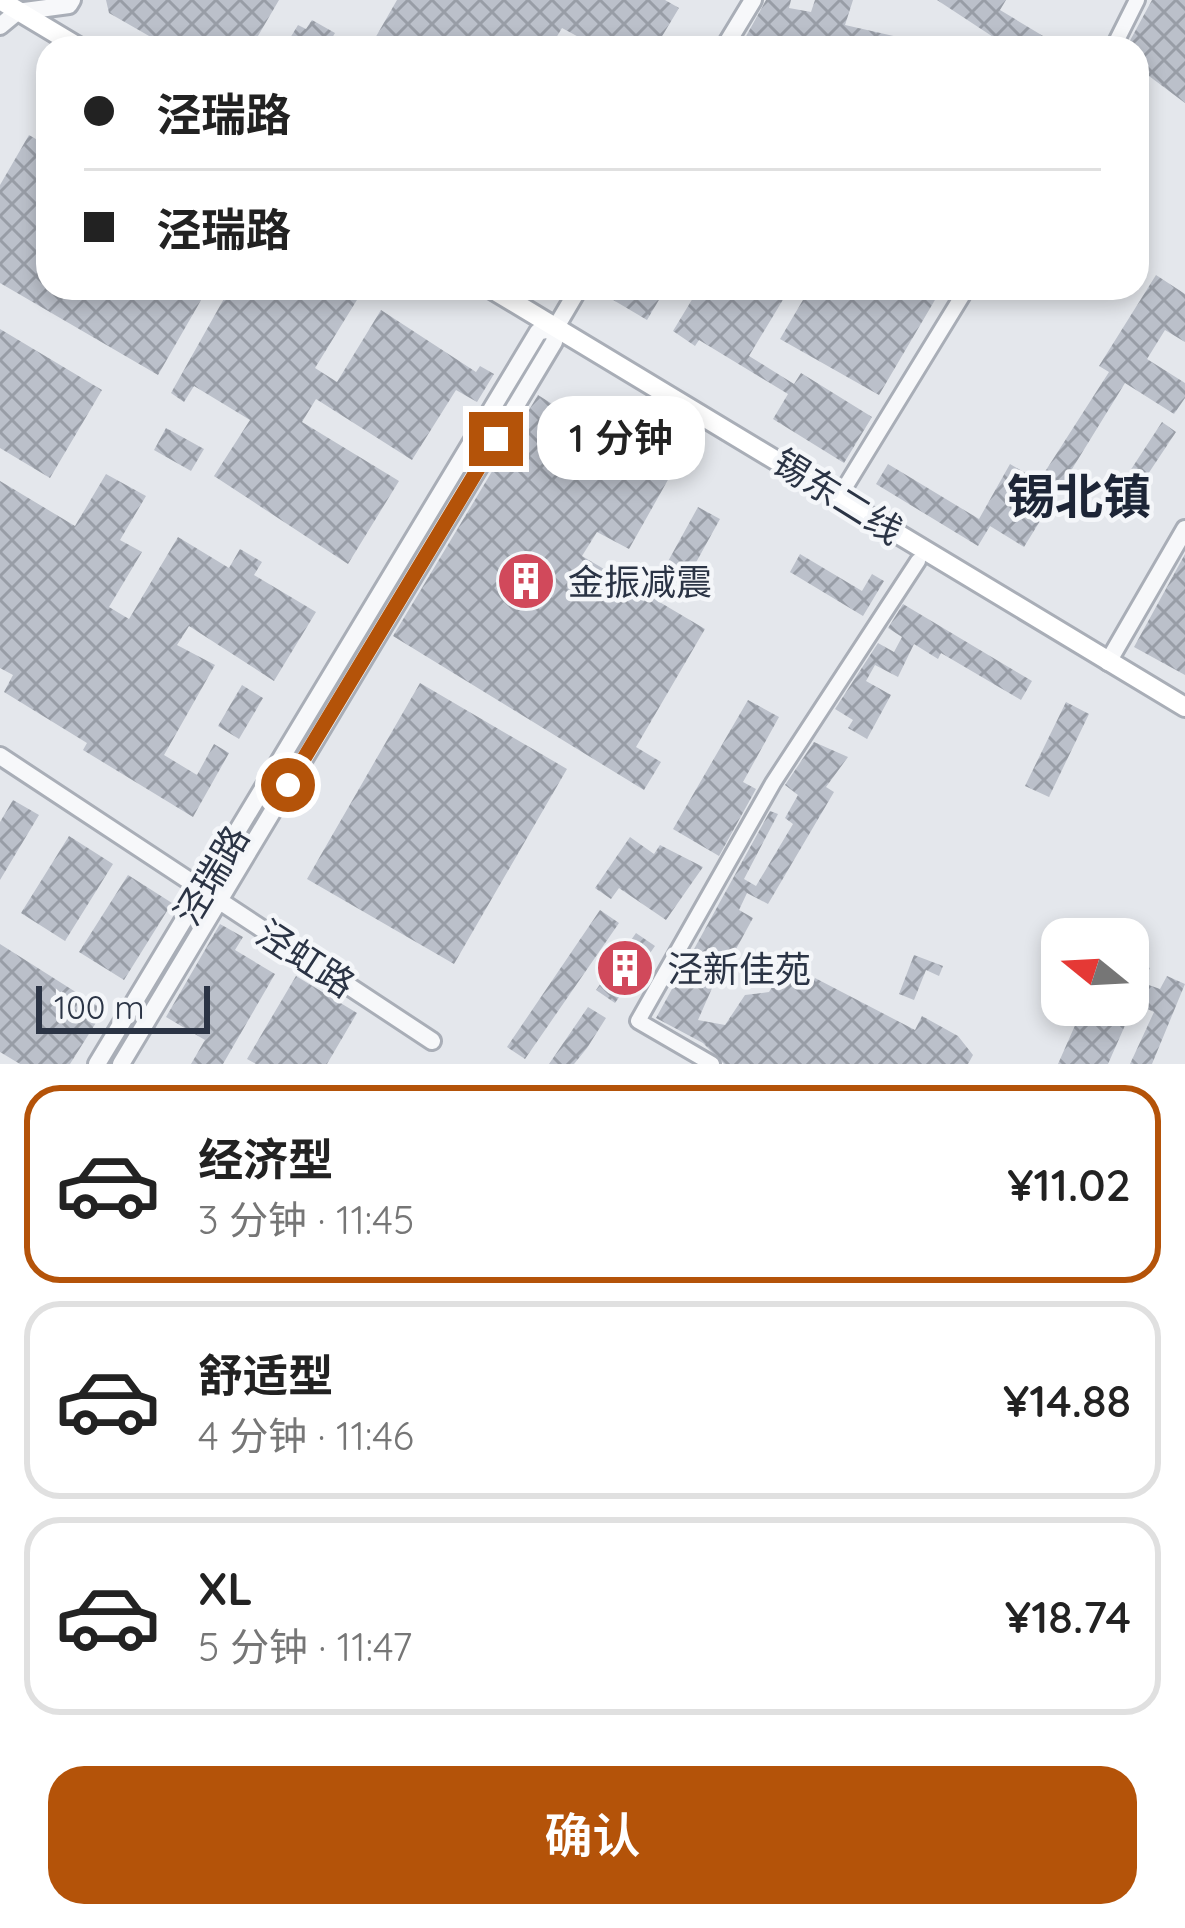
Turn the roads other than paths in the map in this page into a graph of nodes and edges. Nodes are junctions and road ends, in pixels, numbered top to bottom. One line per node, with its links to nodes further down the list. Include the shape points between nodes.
1 (0, 0): 5 (main road)
2 (72, 0): 5 (street)
3 (753, 0): 8 (street)
4 (1137, 0): 9 (street)
5 (19, 6): 6 (street); 7 (main road)
6 (0, 26)
7 (63, 36)
8 (731, 36)
9 (1119, 36)
10 (510, 300): 13 (main road, 锡东二线)
11 (572, 300): 13 (street, 泾瑞路)
12 (960, 300): 14 (street)
13 (556, 327): 14 (main road, 锡东二线); 20 (street, 泾瑞路, via 538,332); 21 (street, 泾瑞路)
14 (838, 497): 17 (main road, 锡东二线)
15 (1185, 529): 17 (street)
16 (918, 560): 25 (street, via 773,783 638,1021)
17 (1108, 662): 18 (main road, 锡东二线)
18 (1185, 707)
19 (0, 756): 20 (street, 泾虹路)
20 (202, 890): 21 (street, 泾虹路); 23 (street, 泾瑞路)
21 (219, 901): 22 (street, 泾虹路); 24 (street, 泾瑞路)
22 (432, 1041)
23 (97, 1064)
24 (121, 1064)
25 (712, 1064)

